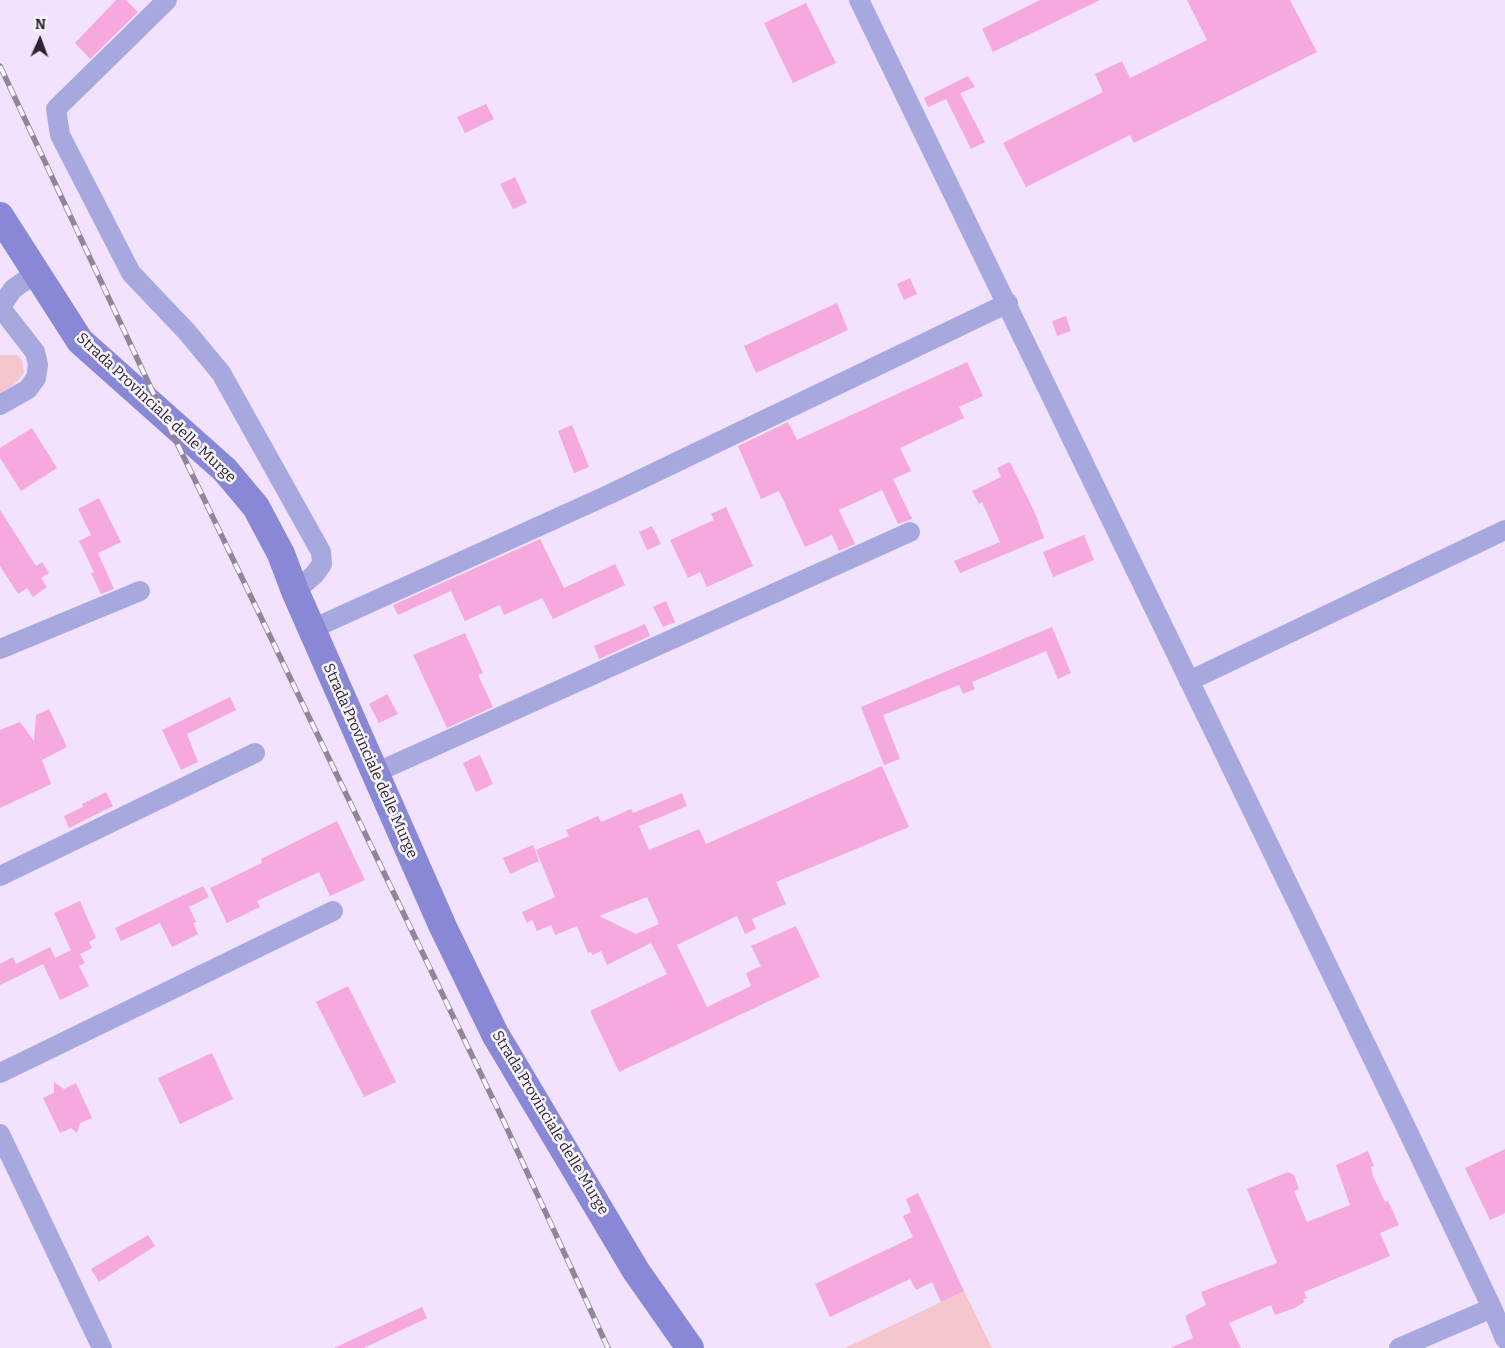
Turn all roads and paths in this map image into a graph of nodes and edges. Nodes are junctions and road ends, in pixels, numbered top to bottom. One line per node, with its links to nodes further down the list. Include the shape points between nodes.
1 (167, 0): 11 (street, via 56,109 60,135 130,273 221,373 321,552 322,564)
2 (859, 0): 5 (street)
3 (0, 216): 4 (main road, Strada Provinciale delle Murge)
4 (36, 273): 6 (street, via 13,289); 11 (main road, Strada Provinciale delle Murge, via 80,341 225,470 256,508 281,554)
5 (1008, 303): 12 (street, via 608,495); 14 (street)
6 (0, 308): 7 (street, via 35,352 38,365 36,378 28,390)
7 (0, 405)
8 (1505, 530): 14 (street)
9 (910, 532): 16 (street)
10 (140, 591): 13 (street)
11 (295, 591): 12 (main road, Strada Provinciale delle Murge)
12 (312, 629): 16 (main road, Strada Provinciale delle Murge)
13 (0, 649)
14 (1189, 681): 21 (street)
15 (256, 753): 17 (street)
16 (375, 773): 24 (main road, Strada Provinciale delle Murge, via 443,927 495,1034 636,1271)
17 (0, 876)
18 (333, 911): 19 (street)
19 (0, 1073)
20 (0, 1134): 23 (street)
21 (1492, 1308): 22 (street); 25 (street)
22 (1505, 1339)
23 (102, 1348)
24 (690, 1348)
25 (1399, 1348)

